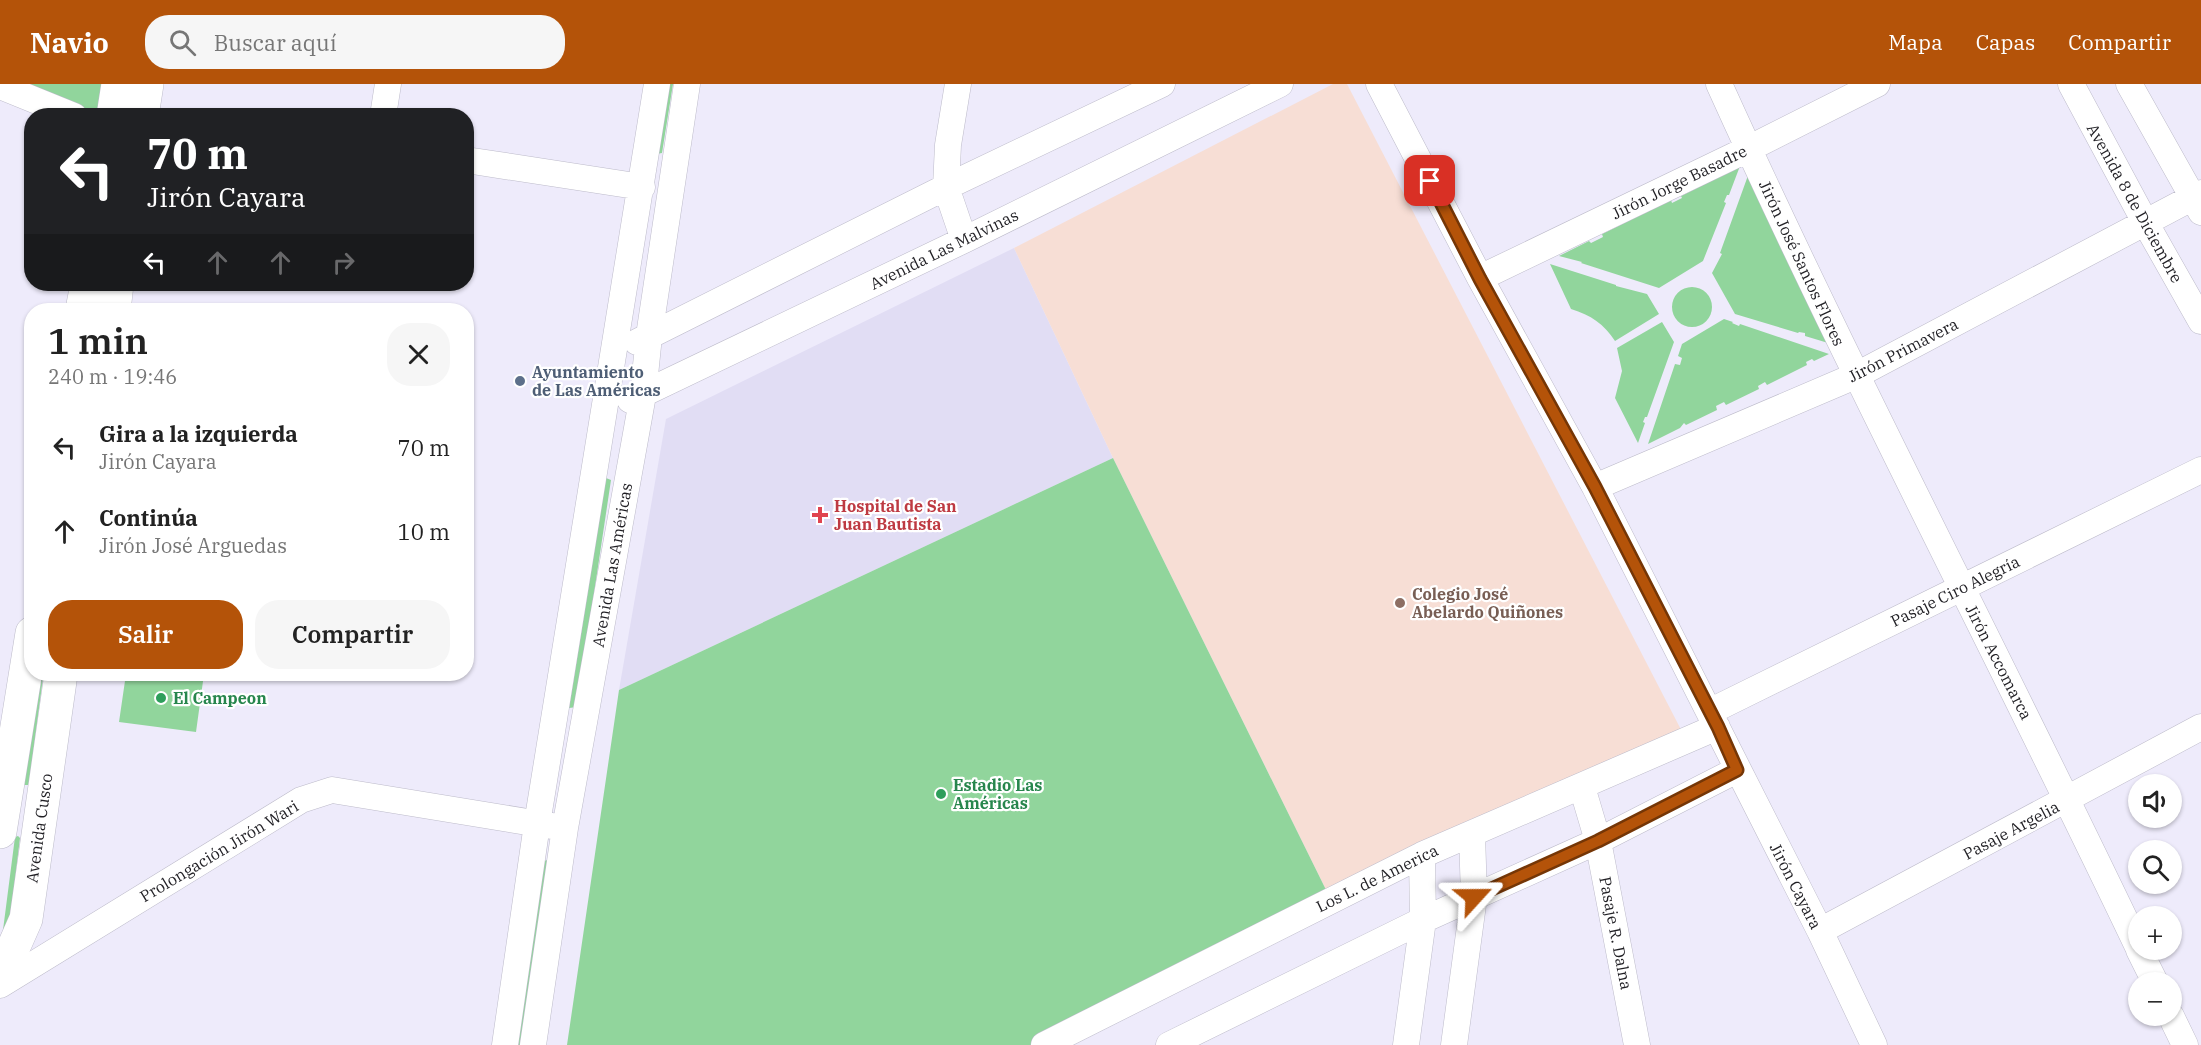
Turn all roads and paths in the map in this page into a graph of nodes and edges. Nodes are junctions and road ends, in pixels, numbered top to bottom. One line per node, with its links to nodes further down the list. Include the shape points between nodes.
1 (118, 84): 16 (highway)
2 (147, 84): 17 (highway)
3 (388, 84): 18 (street)
4 (657, 84): 22 (street, Avenida Las Américas)
5 (687, 84): 28 (street, Avenida Las Américas)
6 (958, 84): 21 (street)
7 (1162, 84): 21 (street)
8 (1280, 84): 25 (street, Avenida Las Malvinas)
9 (1379, 84): 26 (street, Jirón Cayara)
10 (1719, 84): 19 (street, Jirón José Santos Flores)
11 (1877, 84): 19 (street, Jirón Jorge Basadre)
12 (2071, 84): 24 (street, Avenida 8 de Diciembre)
13 (2129, 84): 23 (street)
14 (0, 86): 15 (street)
15 (54, 108)
16 (114, 108)
17 (143, 108)
18 (384, 108)
19 (1748, 149): 26 (street, Jirón Jorge Basadre); 30 (street, Jirón José Santos Flores)
20 (474, 161): 22 (street)
21 (946, 186): 25 (street); 28 (street)
22 (642, 187): 29 (street, Avenida Las Américas)
23 (2198, 201): 24 (street, Jirón Primavera)
24 (2145, 222): 27 (street, Avenida 8 de Diciembre); 30 (street, Jirón Primavera)
25 (964, 240): 31 (street, Avenida Las Malvinas)
26 (1480, 279): 34 (street, Jirón Cayara)
27 (2201, 321)
28 (649, 336): 29 (street); 31 (street, Avenida Las Américas)
29 (615, 353): 32 (street, Avenida Las Américas)
30 (1855, 376): 34 (street, Jirón Primavera); 35 (street, Jirón Accomarca)
31 (643, 395): 32 (street, Avenida Las Malvinas); 44 (street, Avenida Las Américas)
32 (605, 410): 43 (street, Avenida Las Américas)
33 (2201, 470): 35 (street, Pasaje Ciro Alegría)
34 (1595, 487): 38 (street, Jirón Cayara)
35 (1961, 588): 38 (street, Pasaje Ciro Alegría); 42 (street, Jirón Accomarca)
36 (24, 681): 45 (highway)
37 (60, 681): 53 (highway, Avenida Cusco, via 26,919)
38 (1713, 719): 40 (street, Jirón Cayara); 41 (street, Los L. de America)
39 (2201, 727): 42 (street, Pasaje Argelia)
40 (1737, 770): 47 (street); 52 (street, Jirón Cayara)
41 (1582, 787): 46 (street, Los L. de America); 47 (street, Pasaje R. Dalna)
42 (2068, 800): 51 (street, Jirón Accomarca); 52 (street, Pasaje Argelia)
43 (537, 824): 44 (street, Prolongación Jirón Wari); 54 (street, Prolongación Jirón Wari, via 332,790 301,800); 57 (street, Avenida Las Américas)
44 (564, 828): 58 (street, Avenida Las Américas)
45 (0, 832)
46 (1472, 834): 48 (street, Los L. de America); 49 (street)
47 (1598, 841): 49 (street); 63 (street, Pasaje R. Dalna)
48 (1422, 855): 50 (street); 56 (street, Los L. de America)
49 (1474, 897): 50 (street); 62 (street)
50 (1423, 920): 60 (street); 61 (street)
51 (2128, 926)
52 (1820, 931): 64 (street, Jirón Cayara)
53 (0, 978)
54 (0, 985)
55 (2176, 1026): 65 (street)
56 (1070, 1039): 59 (street, Los L. de America)
57 (505, 1045)
58 (533, 1045)
59 (1044, 1045)
60 (1169, 1045)
61 (1406, 1045)
62 (1454, 1045)
63 (1637, 1045)
64 (1874, 1045)
65 (2185, 1045)

